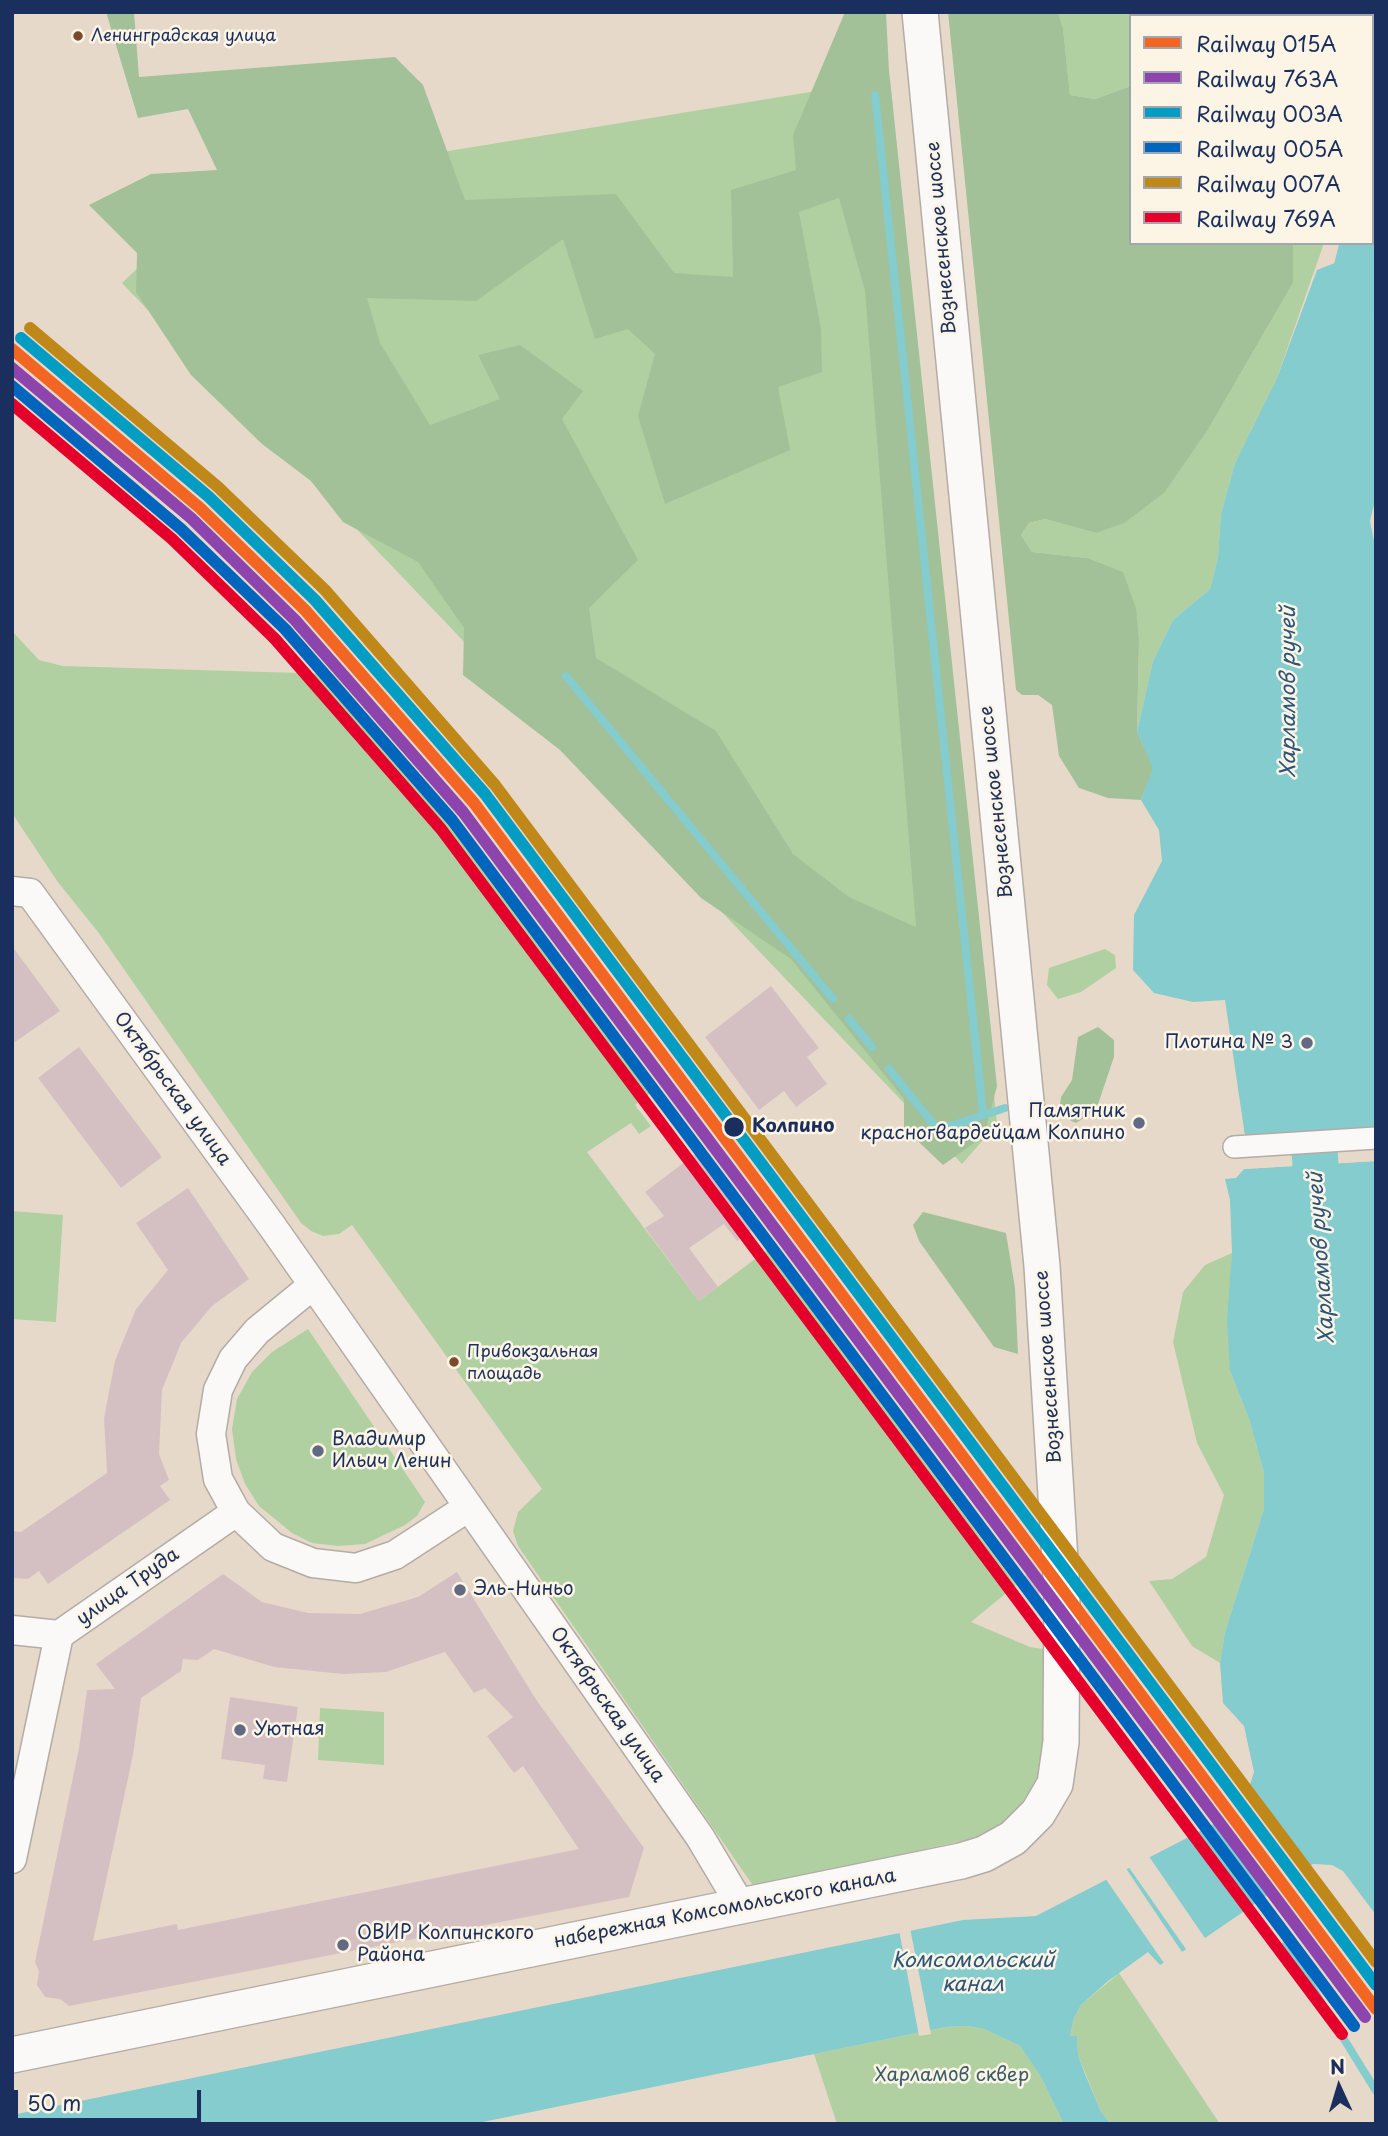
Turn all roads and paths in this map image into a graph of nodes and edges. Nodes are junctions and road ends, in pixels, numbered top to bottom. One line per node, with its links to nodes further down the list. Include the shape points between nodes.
1 (920, 12): 8 (street, Вознесенское шоссе, via 1035,1183)
2 (21, 892): 5 (street, Октябрьская улица)
3 (1376, 1138): 4 (street)
4 (1234, 1147)
5 (313, 1286): 6 (street); 7 (street, via 257,1331 233,1359 218,1390 211,1434 218,1479)
6 (467, 1508): 7 (street, via 395,1555 356,1568 313,1563 273,1547); 12 (street, Октябрьская улица, via 700,1837)
7 (236, 1512): 10 (street, улица Труда)
8 (1062, 1593): 12 (street, набережная Комсомольского канала, via 1060,1767 1048,1800 1027,1825 1000,1846 961,1861)
9 (12, 1630): 10 (street, улица Труда)
10 (59, 1635): 11 (street)
11 (12, 1859)
12 (741, 1906): 13 (street, набережная Комсомольского канала)
13 (12, 2055)

